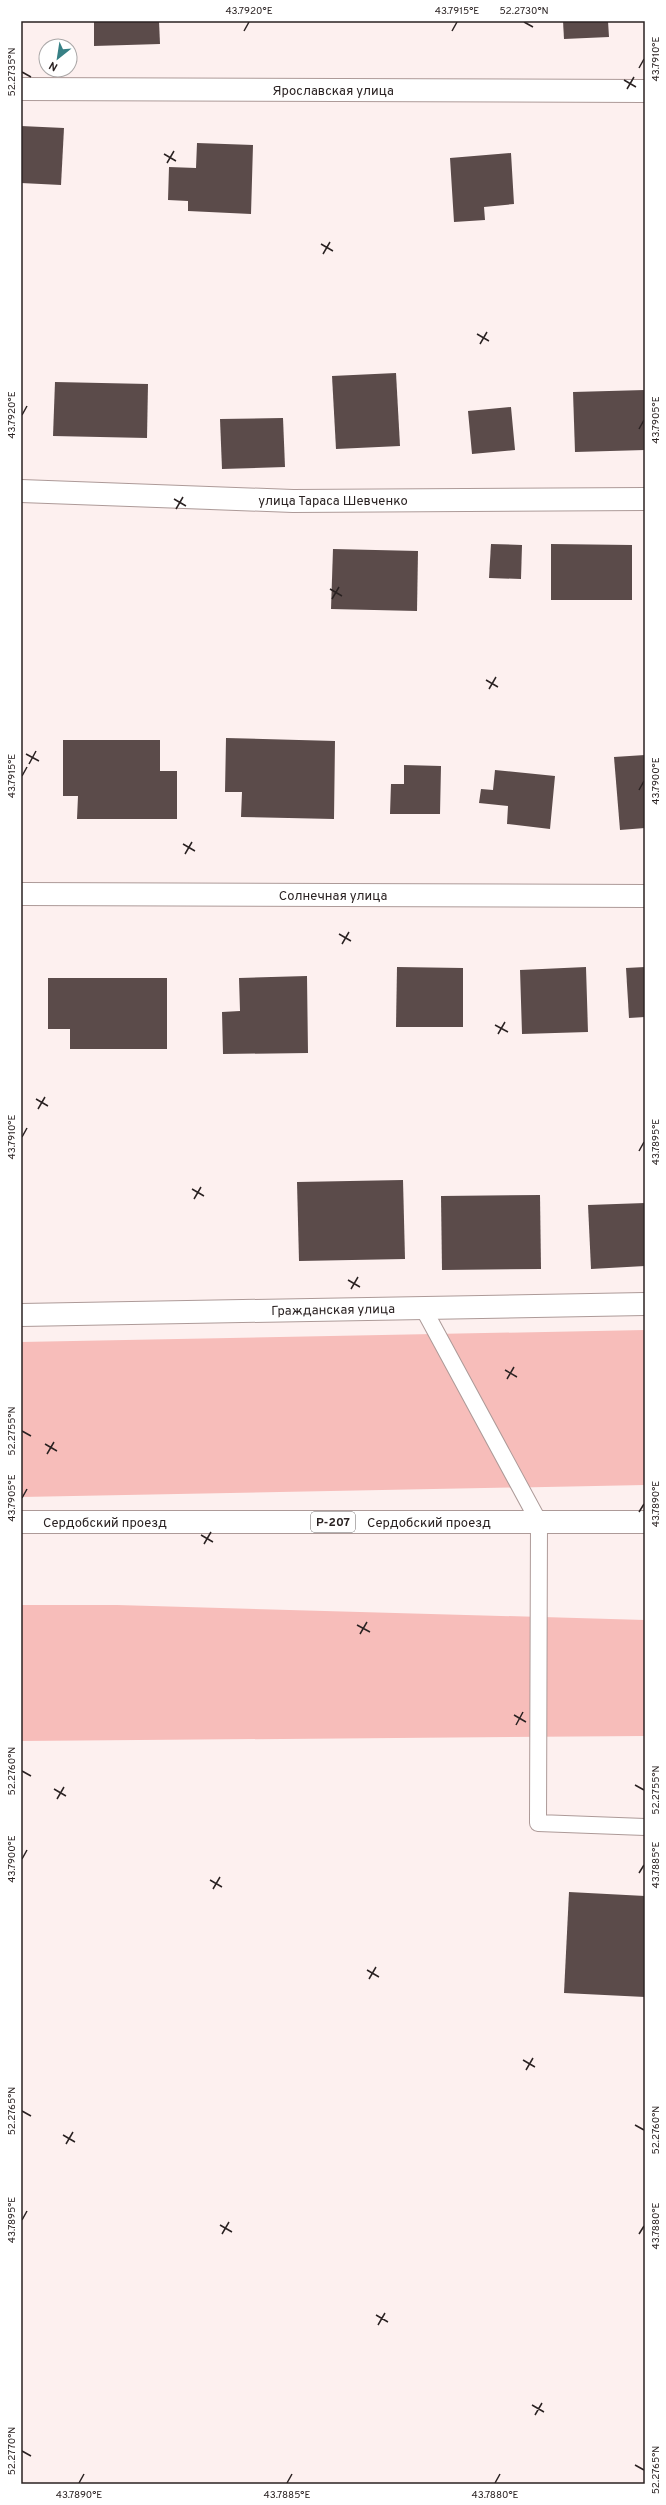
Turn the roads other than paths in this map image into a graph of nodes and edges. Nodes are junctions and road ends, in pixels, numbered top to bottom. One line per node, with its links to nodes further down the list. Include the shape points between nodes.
1 (21, 89): 2 (street, Ярославская улица)
2 (645, 91)
3 (21, 491): 4 (street, улица Тараса Шевченко, via 293,501)
4 (645, 499)
5 (21, 894): 6 (street, Солнечная улица)
6 (645, 896)
7 (645, 1304): 8 (street, Гражданская улица)
8 (423, 1308): 9 (street, Гражданская улица); 11 (lane)
9 (21, 1315)
10 (21, 1522): 11 (street, Сердобский проезд / Р-207)
11 (539, 1522): 12 (street, Сердобский проезд / Р-207); 13 (lane, via 538,1823)
12 (645, 1522)
13 (645, 1827)

